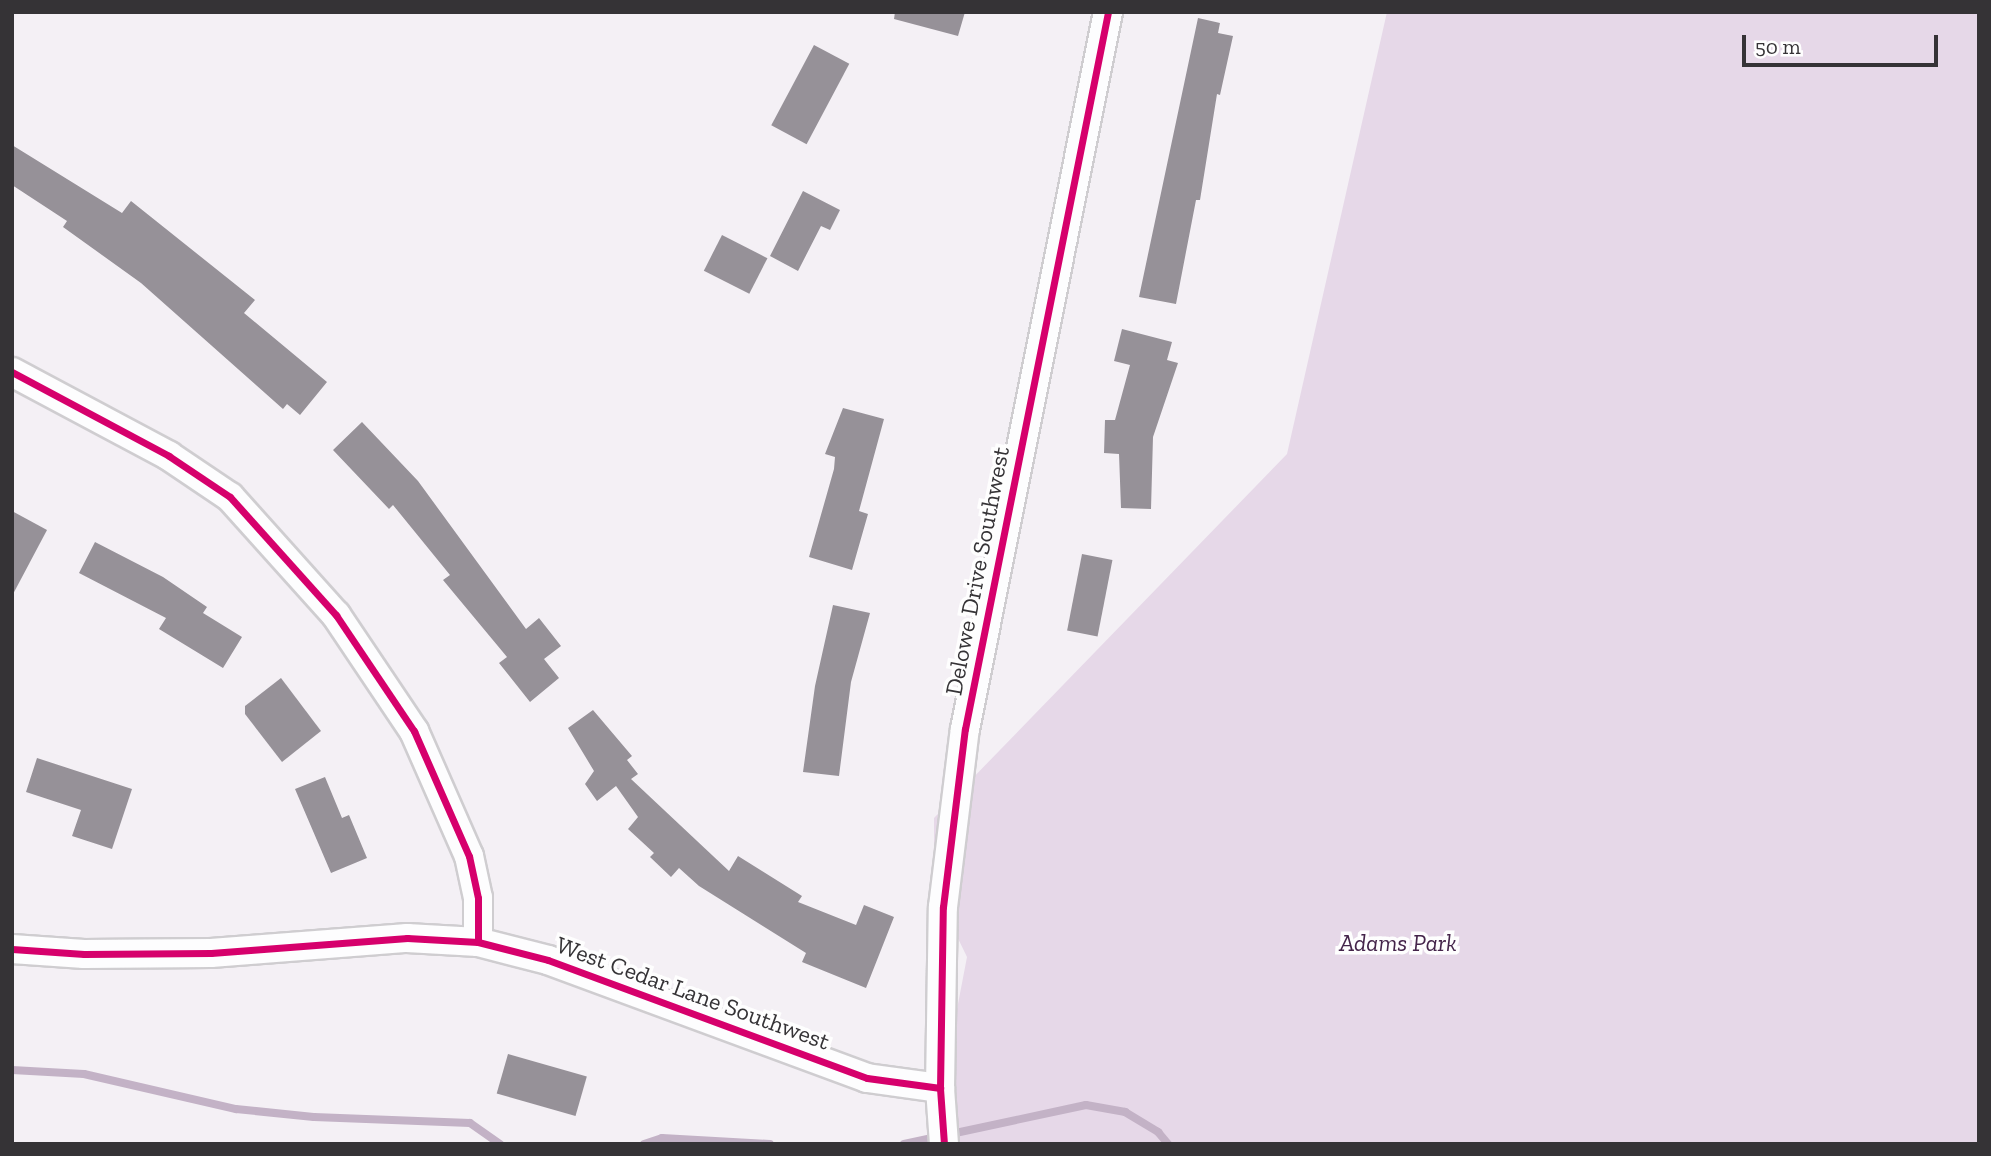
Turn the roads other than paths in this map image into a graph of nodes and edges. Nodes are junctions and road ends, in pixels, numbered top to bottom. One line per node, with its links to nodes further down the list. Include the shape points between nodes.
1 (1108, 12): 5 (street, Delowe Drive Southwest, via 965,729 943,907)
2 (12, 372): 3 (street, via 169,456 230,497 337,615 414,731 470,856 478,898)
3 (478, 942): 4 (street, West Cedar Lane Southwest, via 407,938 211,953 84,954); 5 (street, West Cedar Lane Southwest, via 548,960 867,1078)
4 (12, 949)
5 (940, 1087): 6 (street, Delowe Drive Southwest)
6 (944, 1144)

